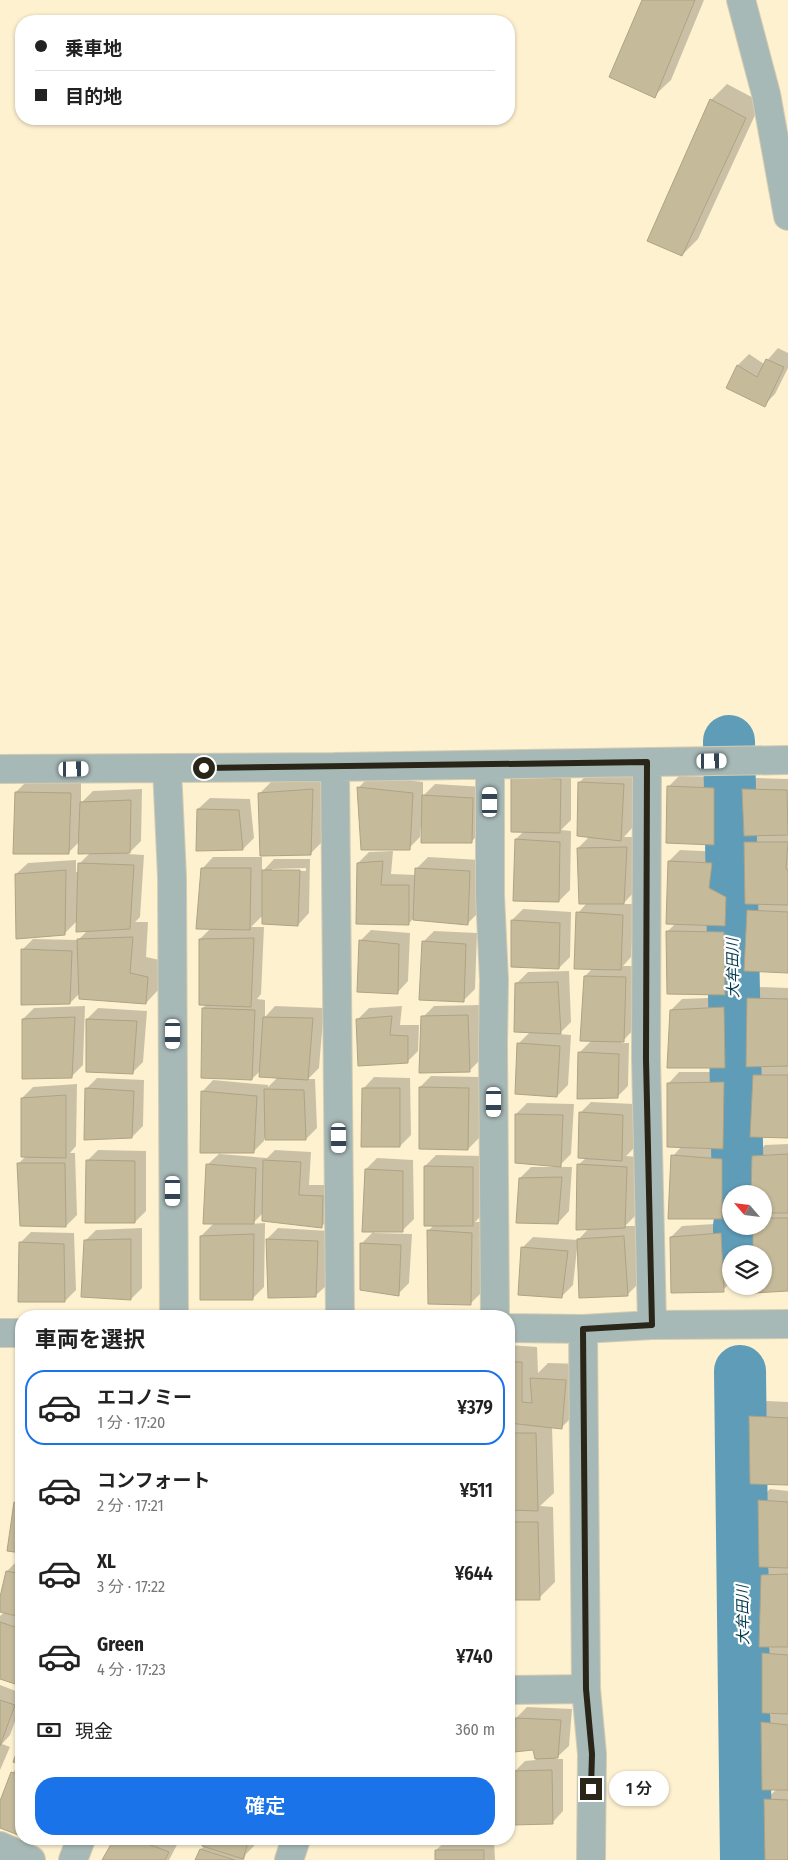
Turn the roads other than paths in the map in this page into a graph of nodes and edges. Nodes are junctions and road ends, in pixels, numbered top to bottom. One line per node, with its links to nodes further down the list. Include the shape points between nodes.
1 (741, 0): 2 (street, via 766,94)
2 (787, 201)
3 (788, 760): 4 (street)
4 (647, 762): 5 (street); 13 (street, via 646,1059)
5 (490, 765): 6 (street); 11 (street)
6 (336, 767): 7 (street); 10 (street)
7 (167, 768): 8 (street); 9 (street, via 172,877)
8 (0, 770)
9 (174, 1310)
10 (340, 1310)
11 (496, 1310)
12 (788, 1324): 13 (street)
13 (652, 1325): 15 (street)
14 (515, 1328): 15 (street)
15 (583, 1329): 18 (street)
16 (0, 1333): 17 (street)
17 (15, 1333)
18 (586, 1689): 19 (street); 26 (street, via 592,1754)
19 (515, 1690)
20 (79, 1845): 24 (street)
21 (294, 1845): 25 (street)
22 (0, 1846): 23 (street)
23 (31, 1860)
24 (73, 1860)
25 (289, 1860)
26 (591, 1860)

